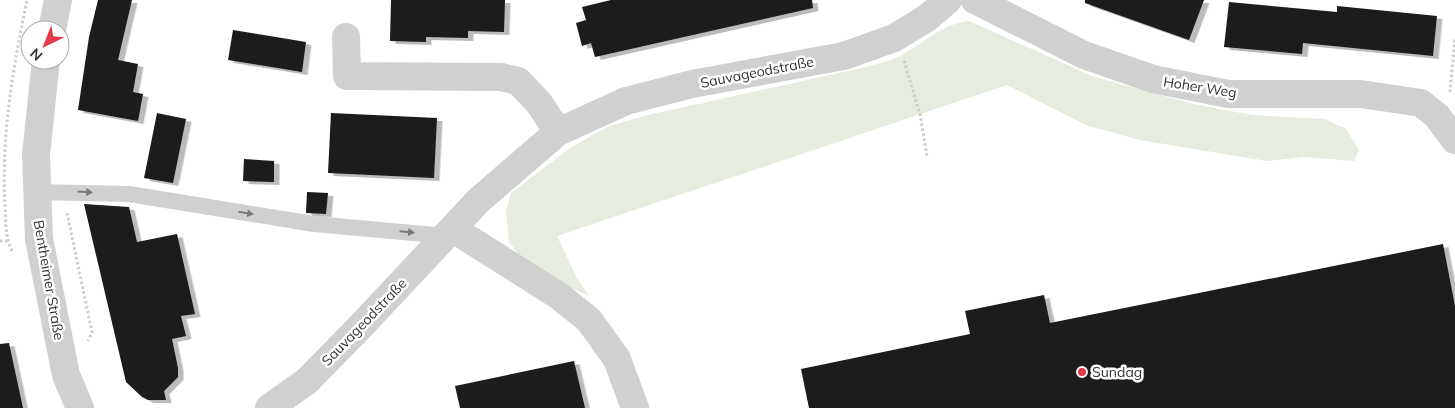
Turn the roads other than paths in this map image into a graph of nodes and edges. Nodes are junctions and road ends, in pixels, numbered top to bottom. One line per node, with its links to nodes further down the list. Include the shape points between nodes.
1 (58, 0): 4 (street)
2 (948, 0): 7 (street, Sauvageodstraße, via 927,18 894,38 844,56 692,84 626,101)
3 (975, 0): 8 (street, Hoher Weg, via 1084,55 1153,79 1228,94 1361,94 1421,103 1437,116)
4 (54, 20)
5 (346, 37): 7 (street, via 346,76 501,77 518,81 539,102)
6 (45, 70): 9 (street, Bentheimer Straße, via 38,120)
7 (558, 132): 10 (street, Sauvageodstraße, via 494,187)
8 (1455, 140)
9 (36, 192): 10 (lane, one-way to 10, via 129,194 314,224); 11 (street, Bentheimer Straße, via 39,239 58,336 66,375)
10 (449, 232): 12 (street, Sauvageodstraße, via 307,381); 13 (street, via 559,296 589,320 617,359)
11 (80, 408)
12 (269, 408)
13 (636, 408)

